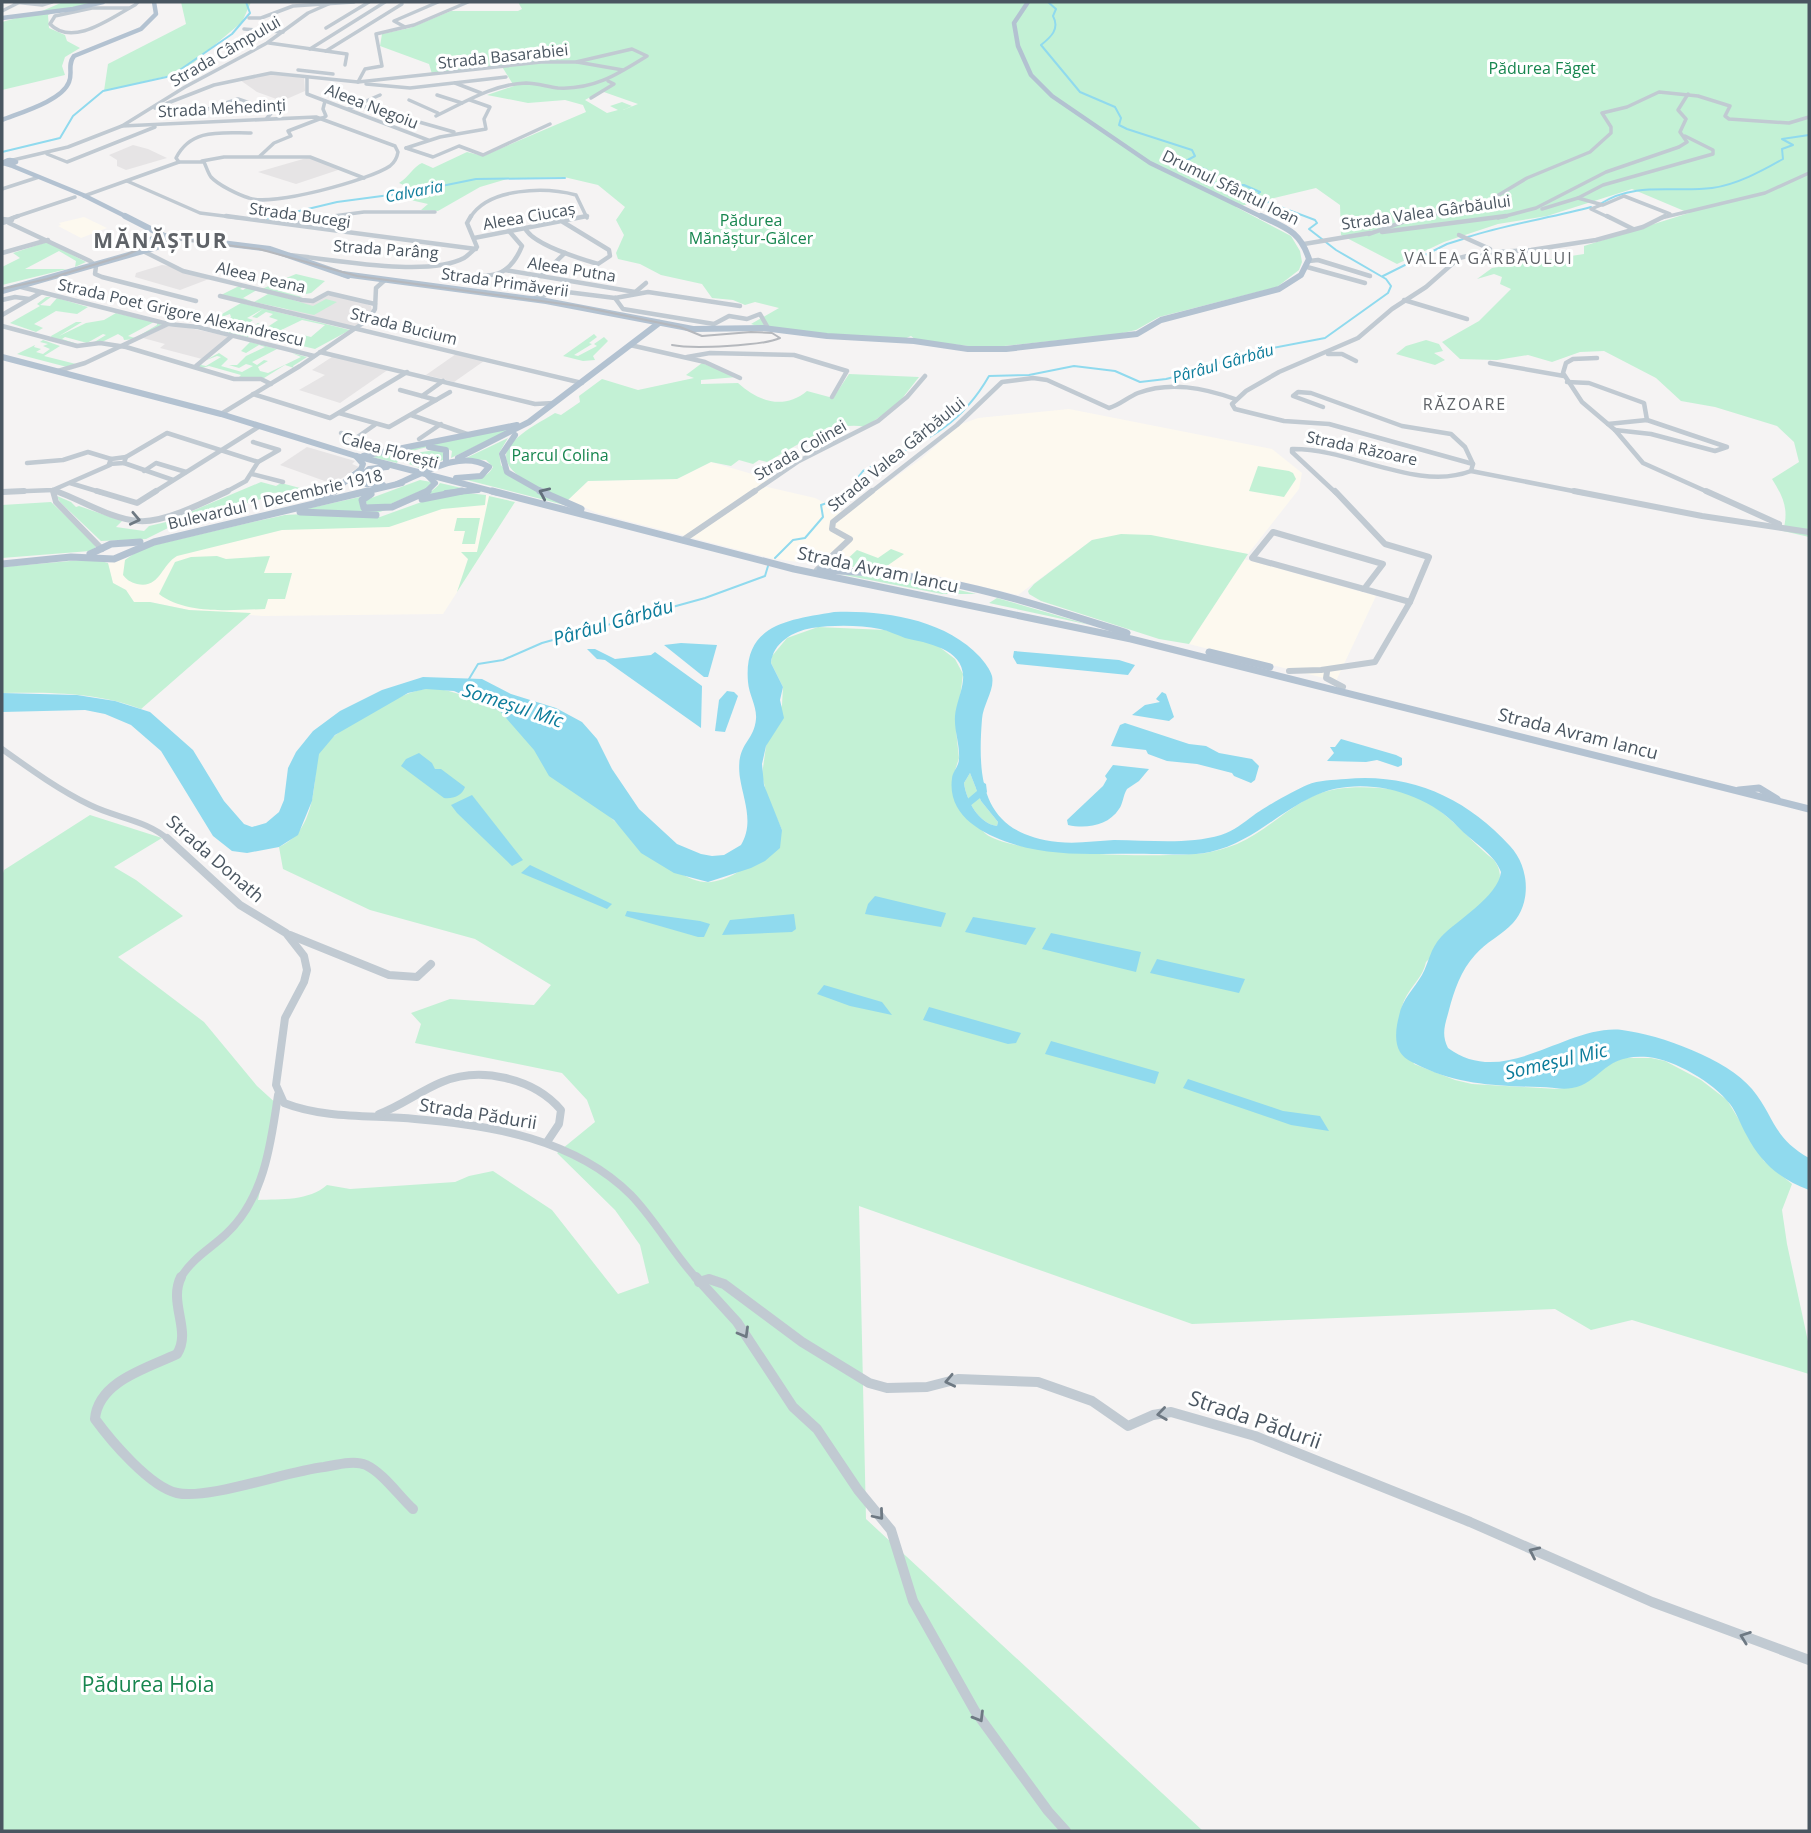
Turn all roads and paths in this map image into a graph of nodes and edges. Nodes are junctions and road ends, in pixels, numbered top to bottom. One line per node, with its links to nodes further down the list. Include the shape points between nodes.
1 (14, 2): 2 (street)
2 (20, 2): 3 (street); 16 (street)
3 (52, 2)
4 (103, 2): 17 (main road)
5 (138, 2): 15 (street)
6 (154, 2): 59 (main road, via 156,14 147,24 72,58 69,83 60,93)
7 (332, 2): 8 (street); 18 (street); 22 (street, Strada Câmpului)
8 (354, 2)
9 (369, 2): 20 (street)
10 (385, 2): 24 (street)
11 (438, 2): 19 (street, via 394,22)
12 (468, 2): 19 (street)
13 (1028, 2): 106 (main road, Drumul Sfântul Ioan, via 1014,24 1018,46 1031,75 1052,96 1146,161 1286,227)
14 (402, 4): 25 (street)
15 (129, 8): 15 (street, via 82,32 67,33 50,24 53,17 101,6)
16 (2, 11)
17 (2, 18)
18 (249, 18)
19 (405, 27): 36 (street, via 375,35 382,66 365,69)
20 (326, 28)
21 (244, 29): 22 (street)
22 (284, 32): 23 (street, Strada Câmpului)
23 (268, 43): 24 (street); 44 (street, Strada Câmpului)
24 (310, 49): 25 (street)
25 (326, 51): 27 (street, via 348,54)
26 (576, 62): 28 (street, Strada Basarabiei); 29 (street); 29 (street, Strada Basarabiei, via 632,49 647,56)
27 (345, 65)
28 (497, 68): 32 (street, Strada Basarabiei); 33 (street)
29 (624, 70): 35 (street)
30 (288, 73): 31 (street); 34 (street); 48 (street, via 223,83)
31 (333, 74)
32 (449, 74): 36 (street, Strada Basarabiei); 37 (street)
33 (506, 76): 37 (street); 38 (street)
34 (307, 78): 36 (street); 47 (street, Aleea Negoiu, via 307,94)
35 (608, 81): 38 (street, via 583,87); 43 (street, via 614,84)
36 (357, 82): 37 (street, via 406,88)
37 (453, 82): 39 (street)
38 (512, 86): 39 (street)
39 (481, 93): 46 (street)
40 (1688, 94): 55 (street, via 1729,106 1725,116 1729,119 1789,123); 68 (street, via 1678,110 1686,120); 98 (street, via 1654,93 1602,113 1611,133 1590,152 1527,178 1482,205 1420,216)
41 (380, 95): 50 (street)
42 (437, 95): 49 (street)
43 (591, 98)
44 (166, 100): 48 (street, Strada Câmpului); 51 (street, Strada Câmpului)
45 (409, 100): 49 (street, via 437,114)
46 (470, 100): 49 (street); 67 (street, via 490,107 484,119 487,127)
47 (325, 101): 52 (street, Aleea Negoiu); 58 (street)
48 (173, 102): 51 (street)
49 (463, 103)
50 (360, 104): 52 (street); 53 (street, Aleea Negoiu)
51 (155, 108): 64 (street, Strada Câmpului)
52 (348, 109): 69 (street, Aleea Negoiu)
53 (385, 114)
54 (242, 115): 56 (street)
55 (1809, 117)
56 (221, 118): 57 (street, via 202,111 238,99 274,112); 60 (street, Strada Mehedinți); 61 (street, Strada Mehedinți)
57 (267, 118): 58 (street, Strada Mehedinți); 60 (street, Strada Mehedinți)
58 (323, 118): 71 (street, Strada Mehedinți); 74 (street, via 288,131 291,136)
59 (2, 120)
60 (228, 120): 66 (street)
61 (158, 124): 64 (street, Strada Mehedinți); 73 (street, via 67,162)
62 (426, 124): 62 (street, via 417,123 434,120); 67 (street)
63 (550, 124): 72 (street, via 483,155 459,146 433,157)
64 (122, 126): 73 (street, Strada Câmpului)
65 (251, 133): 66 (street)
66 (224, 134): 77 (street, via 186,141 176,158)
67 (458, 134): 69 (street)
68 (1681, 134): 85 (street, via 1713,154 1603,185); 88 (street, Strada Valea Gârbăului, via 1687,142 1682,145 1615,168)
69 (428, 140): 70 (street)
70 (407, 148): 71 (street); 72 (street)
71 (398, 150): 81 (street, via 390,166)
72 (416, 152): 75 (street)
73 (46, 153): 78 (street, Strada Câmpului)
74 (260, 156): 76 (street); 81 (street, via 310,158)
75 (418, 159)
76 (201, 161): 77 (street); 81 (street, via 211,177 255,200 299,195)
77 (179, 162): 82 (street)
78 (8, 163): 80 (main road)
79 (1809, 173): 89 (street, via 1765,193)
80 (39, 177): 83 (street); 84 (main road)
81 (364, 178)
82 (127, 181): 84 (street); 93 (street, Strada Bucegi, via 200,214)
83 (2, 189)
84 (81, 195): 91 (street); 94 (main road)
85 (1578, 198): 86 (street); 88 (street)
86 (1600, 205): 89 (street, via 1624,196); 96 (street, via 1591,209)
87 (435, 212): 93 (street, via 371,210 320,216)
88 (1521, 212): 98 (street, Strada Valea Gârbăului)
89 (1670, 214): 96 (street)
90 (2, 220): 91 (street)
91 (10, 221): 102 (street)
92 (565, 221): 95 (street, Aleea Ciucaș); 100 (street, Aleea Ciucaș, via 589,218 579,198 569,192 554,189 515,194 490,201 470,215 467,223); 111 (street, via 609,250 610,256 598,264)
93 (291, 225): 108 (street, Strada Bucegi)
94 (150, 228): 99 (main road); 103 (main road)
95 (525, 228): 97 (street, Aleea Ciucaș); 111 (street)
96 (1633, 230): 112 (street, via 1584,243)
97 (509, 231): 100 (street, Aleea Ciucaș); 117 (street, via 522,246)
98 (1369, 234): 106 (street, Strada Valea Gârbăului)
99 (169, 237): 103 (main road, Strada Primăverii); 104 (main road, Strada Primăverii); 105 (main road, via 172,240)
100 (474, 238): 108 (street)
101 (1465, 239): 112 (street, via 1490,248)
102 (49, 240): 110 (street); 115 (street)
103 (152, 240): 105 (main road, Strada Primăverii); 113 (main road, Strada Primăverii)
104 (206, 242): 105 (main road, Strada Primăverii); 107 (main road, Strada Primăverii)
105 (164, 244): 109 (main road, Strada Primăverii)
106 (1304, 244): 116 (main road, Drumul Sfântul Ioan)
107 (247, 248): 114 (main road, Strada Primăverii); 114 (main road, Strada Primăverii, via 270,249)
108 (476, 250): 114 (street, Strada Parâng, via 456,262 432,267 323,257)
109 (143, 251): 113 (main road, Strada Primăverii); 137 (street, Aleea Peana, via 183,271 310,301 328,293)
110 (2, 253)
111 (565, 253): 119 (street)
112 (1477, 253): 134 (street, via 1453,261 1426,287)
113 (115, 258): 115 (main road, Strada Primăverii)
114 (306, 260): 121 (main road, Strada Primăverii, via 355,278)
115 (95, 264): 122 (main road, Strada Primăverii); 135 (street, via 95,274 103,277)
116 (1308, 264): 120 (street, via 1318,260); 124 (street); 148 (main road, via 1296,279 1276,290 1161,320 1137,334 1041,347 972,349)
117 (505, 271): 118 (street, Aleea Putna, via 489,278); 119 (street, Aleea Putna)
118 (460, 274)
119 (541, 276): 128 (street, Aleea Putna)
120 (1370, 276)
121 (386, 281): 132 (main road, Strada Primăverii); 137 (street, via 376,288)
122 (36, 282): 125 (main road, Strada Primăverii); 126 (main road, Strada Primăverii)
123 (646, 283): 128 (street)
124 (1366, 283)
125 (21, 287): 126 (main road, Strada Primăverii); 127 (street, Strada Poet Grigore Alexandrescu)
126 (2, 289)
127 (42, 292): 131 (street); 143 (street, Strada Poet Grigore Alexandrescu)
128 (632, 292): 130 (street); 136 (street)
129 (220, 296): 147 (street, Strada Bucium)
130 (615, 298): 132 (street, via 559,291); 142 (street, via 623,309)
131 (30, 299): 133 (street); 139 (street)
132 (532, 299): 138 (main road, Strada Primăverii)
133 (2, 300)
134 (1404, 300): 140 (street); 157 (street, via 1358,338)
135 (196, 301)
136 (740, 306)
137 (375, 307): 147 (street)
138 (617, 314): 141 (main road, Strada Primăverii); 144 (main road, Strada Primăverii)
139 (2, 315)
140 (1467, 318)
141 (633, 320): 144 (main road, Strada Primăverii); 149 (main road, via 647,326)
142 (686, 320): 146 (street); 148 (street, via 714,324 729,316 747,319 760,314)
143 (168, 324): 150 (street, Strada Poet Grigore Alexandrescu); 152 (street)
144 (661, 324): 146 (main road); 149 (main road)
145 (2, 326): 152 (street, via 74,346 102,343)
146 (677, 327): 148 (main road)
147 (357, 328): 153 (street); 168 (street, Strada Bucium)
148 (768, 328)
149 (646, 333): 151 (main road)
150 (232, 336): 154 (street, Strada Poet Grigore Alexandrescu); 161 (street)
151 (630, 345): 156 (street); 168 (main road)
152 (121, 347): 161 (street); 162 (street)
153 (320, 352): 154 (street); 163 (street, Strada Poet Grigore Alexandrescu)
154 (314, 356): 169 (street)
155 (2, 357): 162 (main road, Calea Florești)
156 (687, 357): 165 (street); 174 (street, via 710,353 801,356 848,371)
157 (1314, 357): 159 (street, via 1337,353); 176 (street, via 1279,372)
158 (1597, 358): 166 (street, via 1573,359 1563,369)
159 (1356, 361)
160 (1489, 363): 166 (street)
161 (196, 366): 169 (street, via 234,379 261,379)
162 (58, 371): 182 (main road, Calea Florești)
163 (407, 372): 167 (street, Strada Poet Grigore Alexandrescu); 181 (street)
164 (925, 376): 222 (street, Strada Colinei, via 878,421 799,461)
165 (740, 378)
166 (1565, 379): 184 (street, via 1644,403); 188 (street, via 1581,402)
167 (443, 381): 173 (street); 178 (street, Strada Poet Grigore Alexandrescu)
168 (582, 383): 177 (main road)
169 (271, 384): 172 (street)
170 (400, 390): 173 (street)
171 (450, 392): 175 (street)
172 (253, 394): 181 (street, Calea Florești, via 328,418); 182 (street)
173 (422, 396): 175 (street)
174 (832, 397)
175 (436, 400): 183 (street)
176 (1235, 400): 202 (street, Strada Răzoare, via 1233,408 1243,411 1290,422 1329,424); 230 (street, Strada Valea Gârbăului, via 1205,388 1178,386 1140,393 1109,408 1047,380 1002,382 948,432 833,522 832,529 850,539)
177 (554, 403): 178 (street, Strada Poet Grigore Alexandrescu); 180 (main road)
178 (535, 404): 180 (street)
179 (1323, 407): 202 (street, Strada Răzoare, via 1293,396 1306,393 1401,425 1447,432 1465,447)
180 (542, 412): 185 (main road)
181 (339, 413): 186 (street, Calea Florești)
182 (221, 414): 189 (main road, Calea Florești)
183 (411, 415): 186 (street, Calea Florești, via 389,428); 187 (street)
184 (1647, 420): 188 (street); 190 (street, via 1727,447 1715,451)
185 (529, 422): 192 (main road); 201 (main road); 218 (main road, one-way to 185, via 507,472 502,460 505,447)
186 (376, 424): 191 (street, Calea Florești, via 356,438)
187 (441, 424): 192 (street); 193 (street)
188 (1608, 424): 190 (street)
189 (260, 426): 195 (street); 196 (main road, Calea Florești)
190 (1615, 430): 219 (street, via 1643,463)
191 (341, 433)
192 (465, 434): 196 (main road)
193 (419, 439)
194 (253, 442): 200 (street, via 279,450)
195 (221, 449): 197 (street, via 167,433); 200 (street); 205 (street)
196 (356, 456): 203 (main road, Calea Florești); 216 (main road, via 362,467 335,491)
197 (125, 460): 198 (street); 204 (street)
198 (111, 462): 199 (street, via 88,452); 212 (street)
199 (27, 463)
200 (258, 463): 207 (street)
201 (446, 463): 203 (main road, via 447,452 437,447 416,449 400,458); 208 (main road, via 477,460 489,469 473,478); 211 (main road)
202 (1472, 467): 219 (street, Strada Răzoare, via 1702,516); 234 (street, Strada Răzoare, via 1456,477 1435,477 1336,454 1291,450 1382,541 1429,557)
203 (413, 470): 206 (main road, Calea Florești); 211 (main road, via 380,466 366,470 361,477 370,485)
204 (144, 471): 205 (street, via 156,463); 209 (street)
205 (186, 472): 209 (street)
206 (423, 473): 208 (main road, Calea Florești); 211 (main road, via 435,483 427,492 379,511 362,506 366,496)
207 (252, 474): 210 (street); 213 (street, one-way to 207, via 128,518 149,521 234,488)
208 (434, 476): 214 (main road, Calea Florești)
209 (173, 480): 212 (street, via 134,504)
210 (283, 482)
211 (402, 482): 216 (main road, Bulevardul 1 Decembrie 1918)
212 (70, 483): 213 (street)
213 (52, 490): 215 (street); 221 (street, via 56,502)
214 (486, 490): 217 (main road, via 438,495 376,515 324,511); 218 (main road, Calea Florești)
215 (2, 492)
216 (286, 511): 217 (main road, Bulevardul 1 Decembrie 1918)
217 (256, 518): 223 (main road, Bulevardul 1 Decembrie 1918)
218 (606, 521): 222 (main road, Calea Florești)
219 (1782, 527): 220 (street)
220 (1809, 532)
221 (95, 540): 224 (street); 227 (street)
222 (683, 540): 228 (main road, Calea Florești)
223 (154, 542): 225 (main road, Bulevardul 1 Decembrie 1918); 226 (main road, Bulevardul 1 Decembrie 1918)
224 (115, 543): 225 (main road, Bulevardul 1 Decembrie 1918); 227 (main road, Bulevardul 1 Decembrie 1918)
225 (124, 544): 226 (main road)
226 (130, 550): 227 (main road, Bulevardul 1 Decembrie 1918, via 118,558)
227 (102, 552): 229 (main road, Bulevardul 1 Decembrie 1918)
228 (770, 563): 230 (main road, Strada Avram Iancu); 233 (main road, Strada Avram Iancu)
229 (2, 564)
230 (817, 570): 231 (main road, Strada Avram Iancu)
231 (865, 572): 233 (main road, via 950,585 980,597 969,602); 235 (main road, Strada Avram Iancu, via 949,583)
232 (1364, 590): 232 (street, via 1302,572 1252,558 1273,532 1383,564); 234 (street)
233 (933, 598): 236 (main road, Strada Avram Iancu)
234 (1410, 602): 237 (street, Strada Răzoare, via 1375,662)
235 (1080, 617): 236 (main road, via 996,597 986,603); 238 (main road, Strada Avram Iancu, via 1145,638)
236 (1090, 630): 240 (main road, Strada Avram Iancu)
237 (1327, 670): 238 (street); 239 (street, via 1326,678)
238 (1315, 676): 239 (main road, Strada Avram Iancu)
239 (1343, 687): 240 (main road, Strada Avram Iancu)
240 (1420, 710): 242 (main road, Strada Avram Iancu)
241 (2, 748): 245 (street, Strada Donath, via 91,806 157,829 240,905)
242 (1759, 795): 243 (main road, Strada Avram Iancu)
243 (1791, 805): 244 (main road, Strada Avram Iancu)
244 (1809, 809)
245 (286, 933): 246 (street, via 389,975 417,977); 247 (street, Strada Donath, via 304,956 307,970 285,1018)
246 (431, 964)
247 (278, 1094): 248 (street, Strada Pădurii, via 287,1105 307,1112); 251 (street, via 251,1202 229,1232 195,1258 178,1285 174,1303 183,1346 177,1354 112,1388 97,1404 95,1419 156,1482 177,1493 204,1493 306,1469 354,1463 366,1465)
248 (374, 1116): 249 (street, Strada Pădurii); 249 (street, via 452,1078 501,1079 533,1086 554,1099 561,1110 559,1124)
249 (547, 1142): 250 (street, Strada Pădurii, via 583,1159 631,1195)
250 (699, 1282): 252 (street, Strada Pădurii, one-way to 250, via 1652,1602 1470,1522 1255,1436 1179,1413 1163,1412 1128,1426 1091,1401 1038,1382 958,1379 887,1388 869,1383 802,1342 724,1284 709,1279); 253 (street, Strada Pădurii, one-way to 253, via 737,1322 789,1402 817,1429 891,1530 913,1601 975,1712)
251 (413, 1509)
252 (1809, 1660)
253 (1066, 1831)

